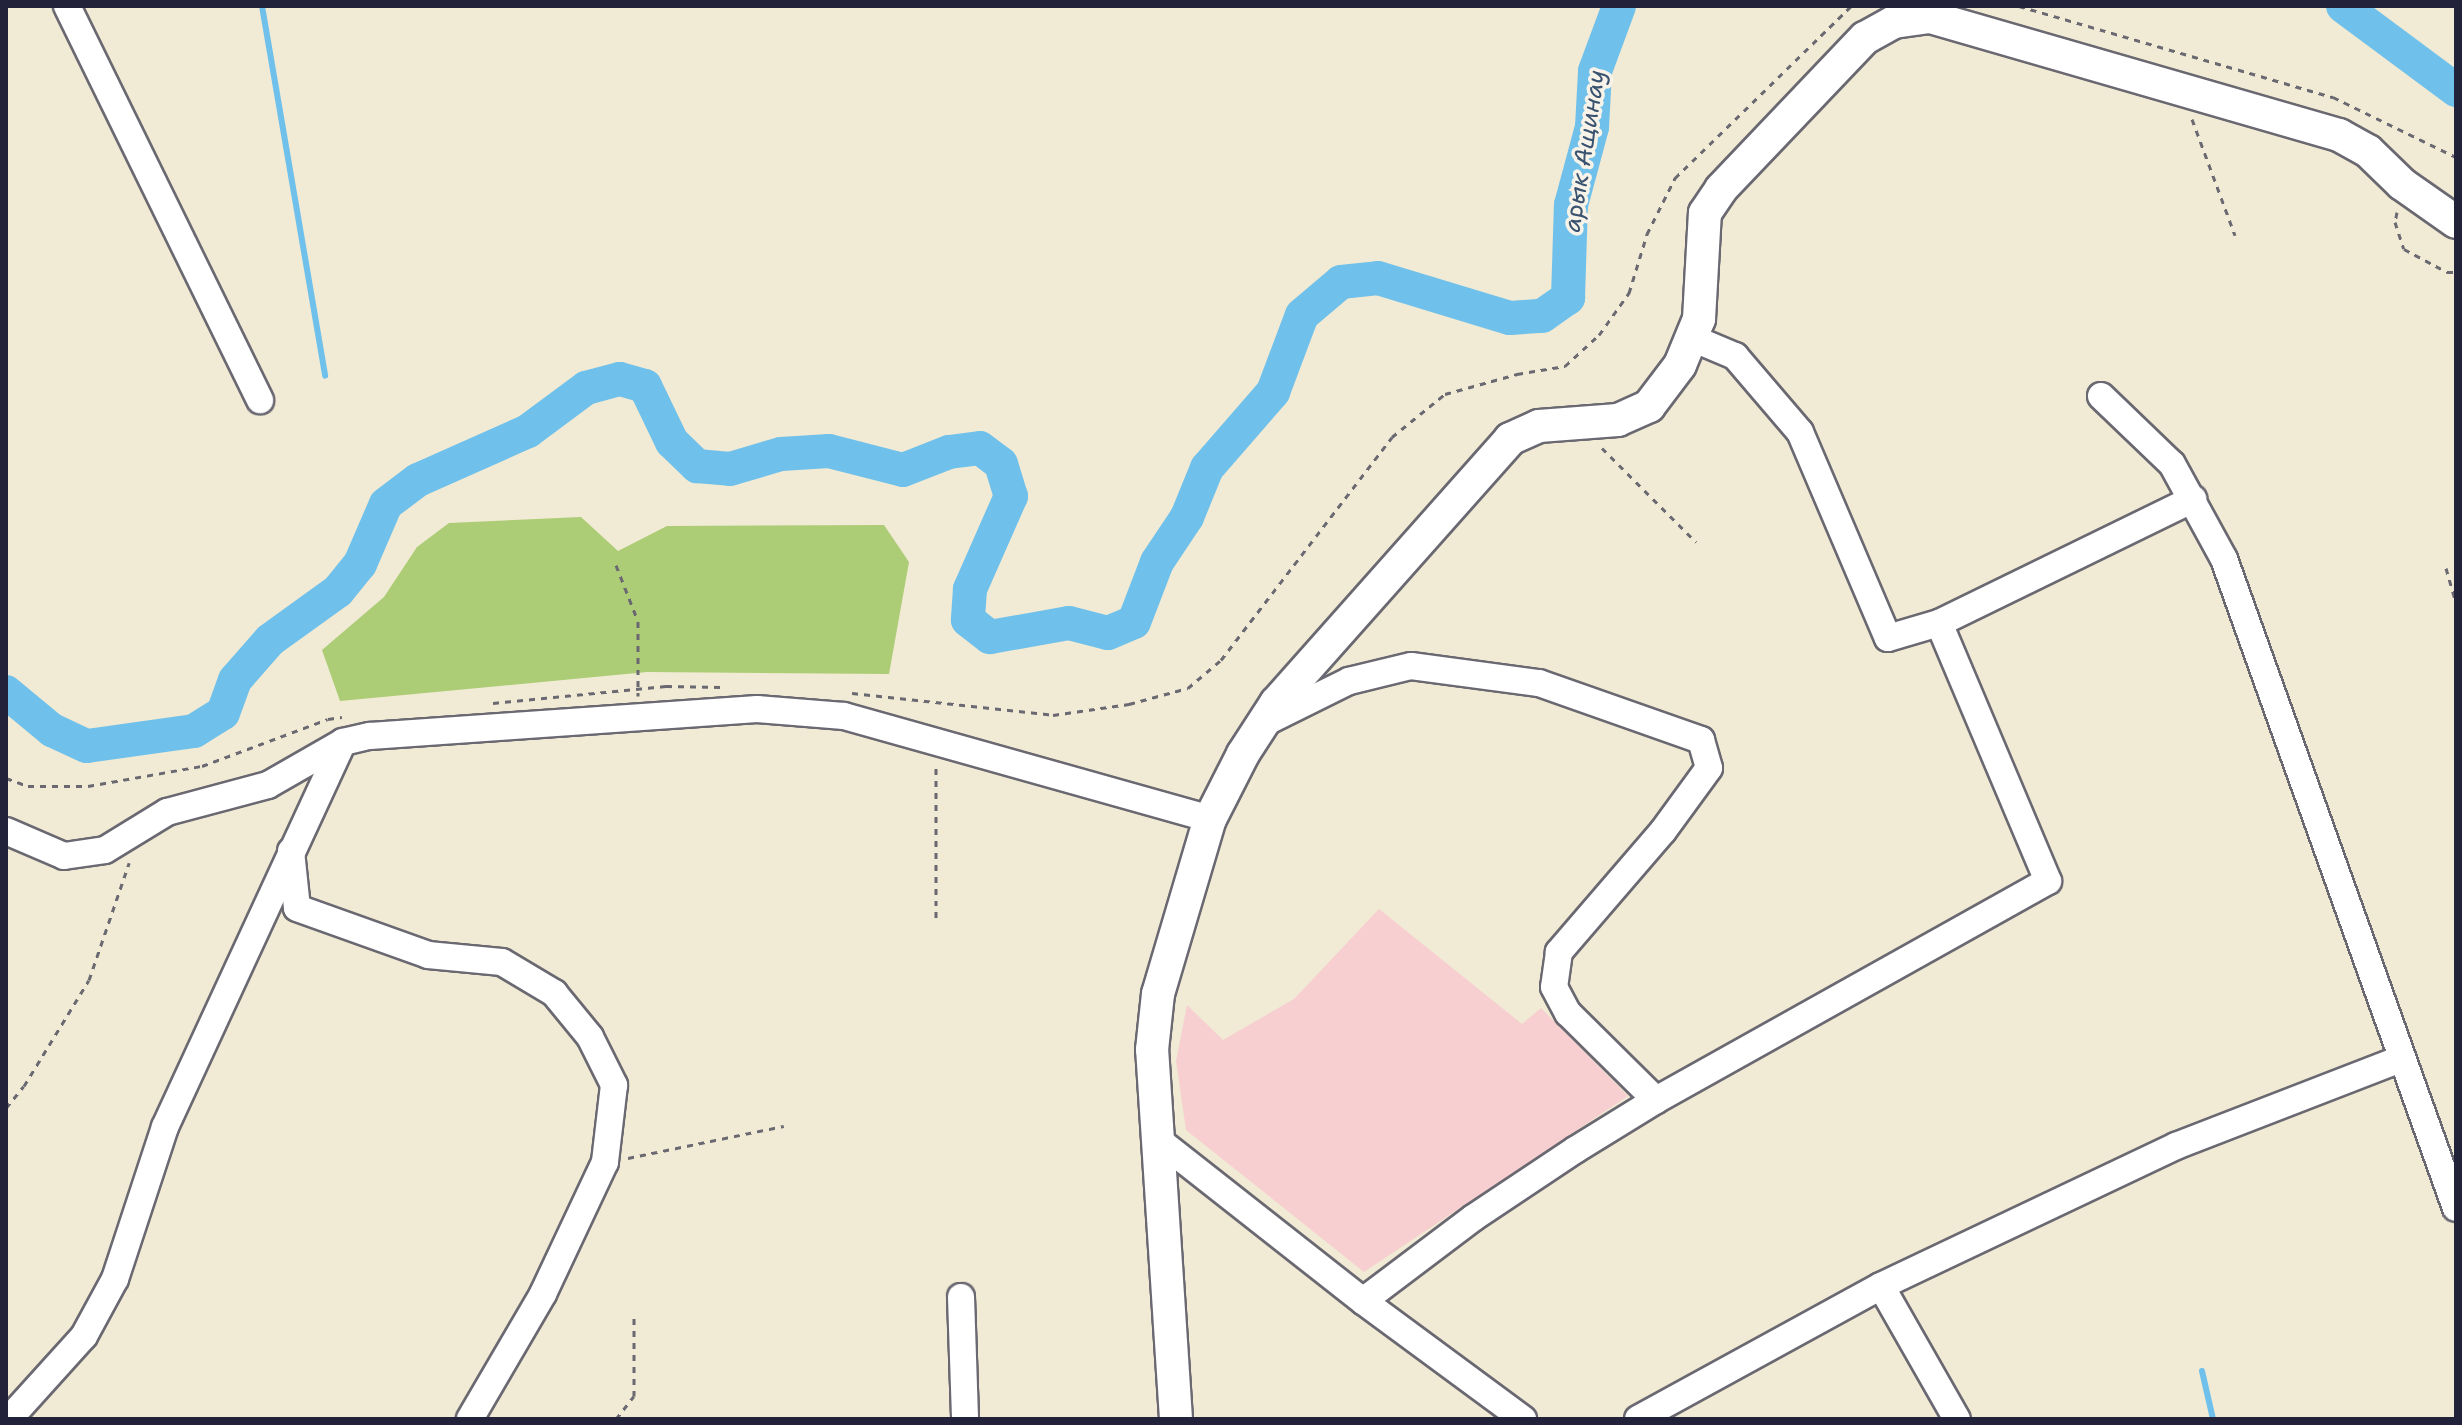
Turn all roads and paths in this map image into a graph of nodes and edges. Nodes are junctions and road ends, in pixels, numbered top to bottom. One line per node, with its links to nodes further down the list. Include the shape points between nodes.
1 (67, 6): 12 (street)
2 (1851, 6): 22 (path, via 1675,178 1647,234 1629,293 1599,335 1565,366 1445,394 1392,437 1221,660 1188,688 1129,704 1053,715)
3 (2019, 6): 5 (path, via 2333,97)
4 (2181, 90): 6 (main road, via 2339,135 2368,151); 8 (path); 10 (main road, via 1930,17 1894,22 1865,38 1721,189 1705,213 1699,319)
5 (2456, 157)
6 (2402, 184): 7 (main road); 9 (path, via 2395,222 2404,249)
7 (2456, 222)
8 (2235, 235)
9 (2456, 272)
10 (1692, 338): 13 (main road, via 1680,365 1649,406 1618,420); 19 (street, via 1735,356 1800,432 1888,638)
11 (2101, 396): 14 (street, via 2172,464)
12 (260, 400)
13 (1577, 423): 15 (path); 25 (main road, via 1539,426 1510,439)
14 (2193, 499): 19 (street); 34 (street, via 2224,559)
15 (1696, 542)
16 (616, 565): 21 (path, via 638,621)
17 (2446, 568): 18 (path)
18 (2456, 604)
19 (1939, 623): 35 (street, via 2048,881)
20 (725, 687): 21 (path)
21 (639, 689): 23 (path); 24 (path)
22 (843, 692)
23 (483, 704)
24 (640, 715): 26 (street, via 370,736); 27 (street, via 771,710 844,716)
25 (1264, 723): 29 (main road); 35 (street, via 1349,681 1411,666 1539,683 1701,740 1709,768 1663,831 1559,952 1554,987 1568,1013)
26 (343, 730): 28 (path, via 328,719 202,766 102,784 28,786); 30 (street, via 268,785 167,812); 32 (street)
27 (936, 741): 29 (street); 33 (path)
28 (6, 778)
29 (1210, 819): 38 (main road, via 1158,994 1152,1050)
30 (140, 830): 31 (street, via 105,850 64,856); 36 (path, via 89,980)
31 (6, 831)
32 (291, 851): 39 (street, via 297,908 428,955 502,962 554,993 590,1037 614,1085); 45 (street, via 165,1127 115,1279 84,1336)
33 (936, 918)
34 (2400, 1059): 40 (street); 41 (street, via 2176,1146)
35 (1656, 1100): 43 (street, via 1473,1218)
36 (6, 1108)
37 (784, 1126): 39 (path)
38 (1157, 1139): 43 (street); 49 (main road)
39 (605, 1162): 46 (street, via 543,1294)
40 (2456, 1208)
41 (1881, 1286): 51 (street); 52 (street)
42 (961, 1297): 48 (street)
43 (1363, 1301): 50 (street)
44 (634, 1314): 47 (path, via 634,1396)
45 (9, 1419)
46 (470, 1419)
47 (616, 1419)
48 (965, 1419)
49 (1176, 1419)
50 (1523, 1419)
51 (1638, 1419)
52 (1957, 1419)

